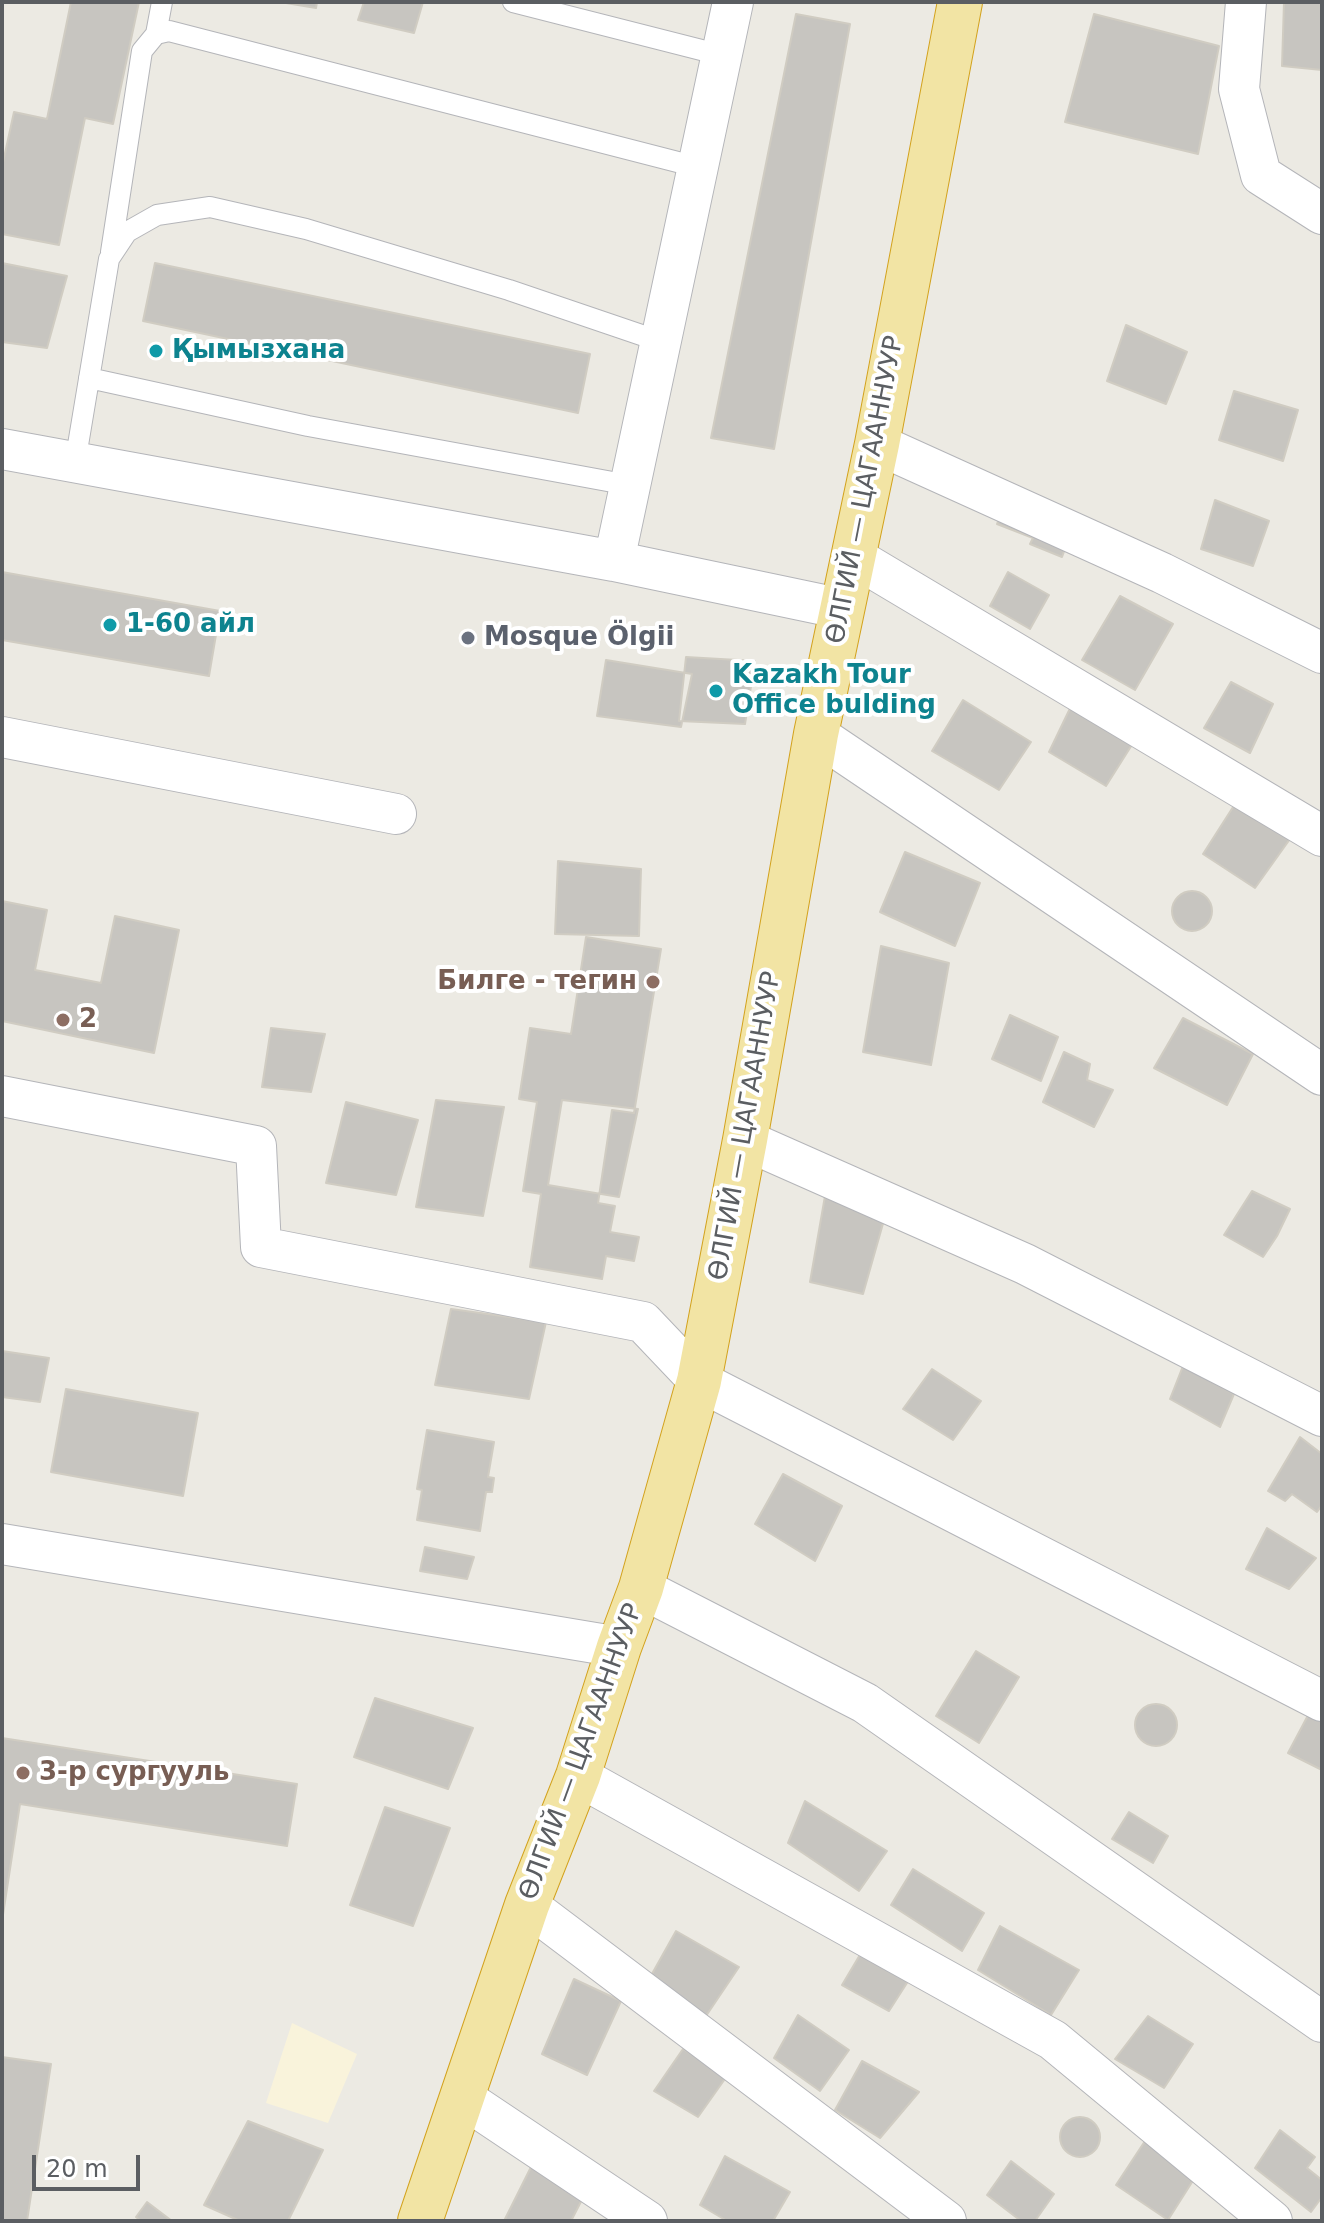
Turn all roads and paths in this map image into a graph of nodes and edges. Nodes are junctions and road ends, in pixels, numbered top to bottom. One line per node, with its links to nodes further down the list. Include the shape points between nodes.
1 (162, 2): 6 (lane)
2 (513, 2): 7 (lane)
3 (733, 2): 7 (street)
4 (960, 2): 13 (highway, ӨЛГИЙ — ЦАГААННУУР)
5 (1246, 2): 9 (street, via 1239,89 1261,175)
6 (156, 34): 8 (lane, via 169,31); 10 (lane, via 142,51)
7 (721, 55): 8 (street)
8 (697, 167): 11 (street)
9 (1322, 214)
10 (109, 259): 11 (lane, via 127,232 157,215 210,207 306,229); 12 (lane)
11 (659, 341): 16 (street)
12 (89, 378): 15 (lane); 16 (lane, via 308,426)
13 (877, 444): 17 (highway, ӨЛГИЙ — ЦАГААННУУР); 20 (street, via 1162,573)
14 (2, 449): 15 (street)
15 (75, 463): 18 (street)
16 (629, 485): 18 (street)
17 (854, 557): 19 (highway, ӨЛГИЙ — ЦАГААННУУР); 24 (street)
18 (614, 561): 19 (street)
19 (843, 609): 21 (highway, ӨЛГИЙ — ЦАГААННУУР)
20 (1322, 653)
21 (816, 734): 25 (street); 27 (highway, ӨЛГИЙ — ЦАГААННУУР)
22 (2, 737): 23 (street)
23 (396, 814)
24 (1322, 836)
25 (1322, 1075)
26 (2, 1096): 28 (street, via 256,1146 261,1247 643,1322)
27 (745, 1140): 28 (highway, ӨЛГИЙ — ЦАГААННУУР); 29 (street, via 1025,1264)
28 (699, 1381): 31 (highway, ӨЛГИЙ — ЦАГААННУУР); 33 (street)
29 (1322, 1416)
30 (2, 1544): 32 (street)
31 (641, 1588): 32 (highway, ӨЛГИЙ — ЦАГААННУУР); 36 (street, via 865,1703)
32 (619, 1647): 34 (highway, ӨЛГИЙ — ЦАГААННУУР)
33 (1322, 1701)
34 (578, 1776): 35 (highway, ӨЛГИЙ — ЦАГААННУУР); 41 (street, via 1053,2040)
35 (527, 1905): 37 (highway, ӨЛГИЙ — ЦАГААННУУР); 40 (street)
36 (1322, 2022)
37 (463, 2098): 38 (highway, ӨЛГИЙ — ЦАГААННУУР); 39 (street)
38 (420, 2221)
39 (647, 2221)
40 (946, 2221)
41 (1272, 2221)

